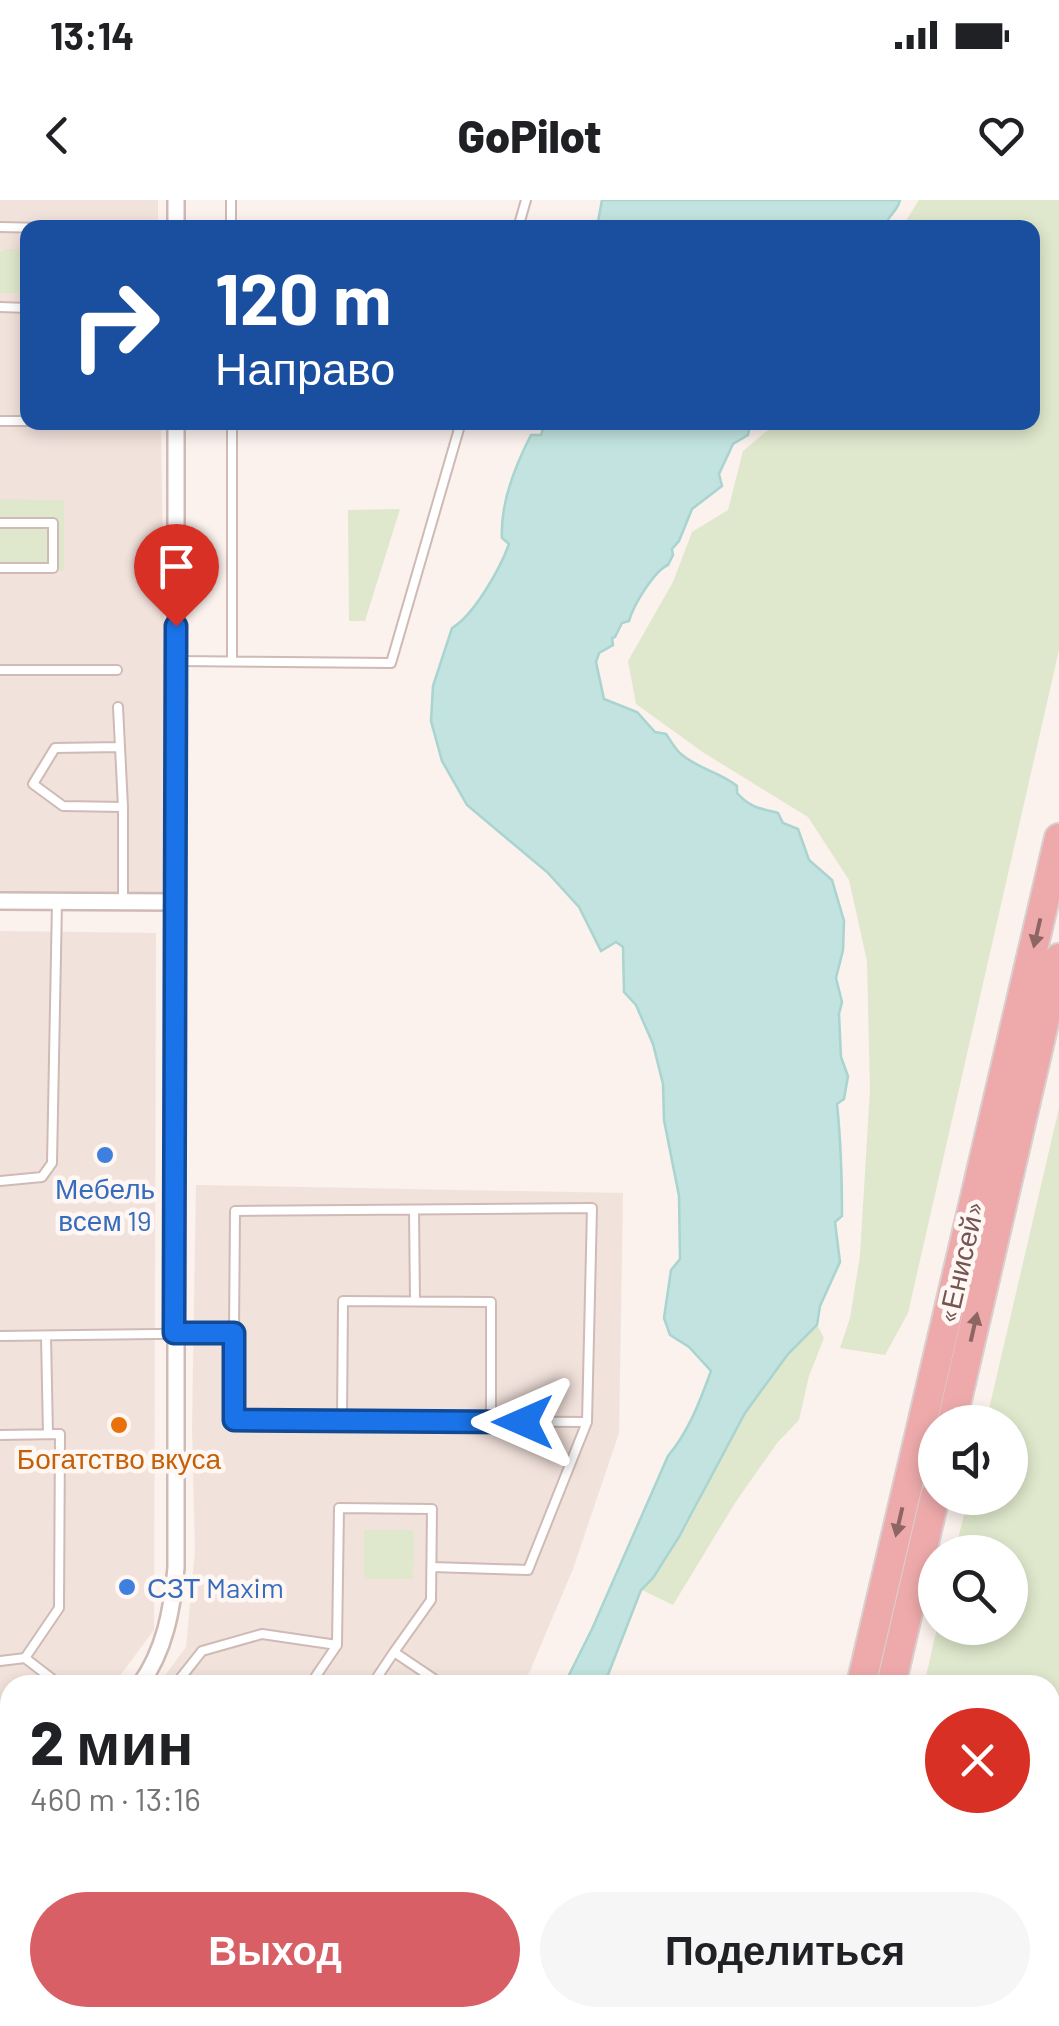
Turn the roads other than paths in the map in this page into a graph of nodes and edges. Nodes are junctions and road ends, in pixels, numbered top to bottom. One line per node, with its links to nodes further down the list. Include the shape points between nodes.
1 (176, 430): 6 (street)
2 (232, 430): 7 (lane)
3 (459, 430): 7 (lane, via 391,664)
4 (0, 523): 5 (lane, via 53,524 53,568)
5 (0, 568)
6 (176, 661): 7 (lane); 17 (street)
7 (232, 661)
8 (0, 670): 9 (lane)
9 (116, 670)
10 (118, 707): 11 (lane)
11 (120, 746): 12 (lane); 12 (lane, via 56,748 33,784 63,806)
12 (122, 807): 16 (lane)
13 (1059, 838): 44 (highway, «Енисей», one-way to 44)
14 (0, 901): 15 (street)
15 (57, 901): 16 (street); 19 (lane, via 52,1163 42,1177)
16 (123, 901): 17 (street)
17 (176, 902): 22 (street)
18 (1059, 958): 26 (highway, «Енисей», one-way to 18)
19 (0, 1182)
20 (414, 1210): 21 (lane); 23 (lane, via 235,1211); 29 (lane, via 592,1208)
21 (415, 1302): 27 (lane, via 343,1301); 28 (lane, via 491,1302)
22 (174, 1333): 23 (lane); 25 (lane); 39 (street, via 174,1596)
23 (234, 1333): 27 (lane, via 234,1420)
24 (0, 1336): 25 (lane)
25 (46, 1336): 30 (lane)
26 (956, 1405)
27 (342, 1421): 28 (lane)
28 (491, 1422): 29 (lane)
29 (587, 1422): 33 (lane, via 528,1570)
30 (48, 1434): 31 (lane); 36 (lane, via 60,1434 60,1608)
31 (0, 1435)
32 (931, 1515): 45 (highway)
33 (432, 1567): 34 (lane, via 432,1509 339,1508); 35 (lane, via 431,1600)
34 (337, 1644): 40 (lane, via 262,1634 202,1651); 41 (lane)
35 (394, 1652): 42 (lane); 43 (lane)
36 (25, 1658): 37 (lane); 38 (lane)
37 (0, 1661)
38 (47, 1675)
39 (150, 1675)
40 (184, 1675)
41 (317, 1675)
42 (379, 1675)
43 (428, 1675)
44 (863, 1675)
45 (893, 1675)

